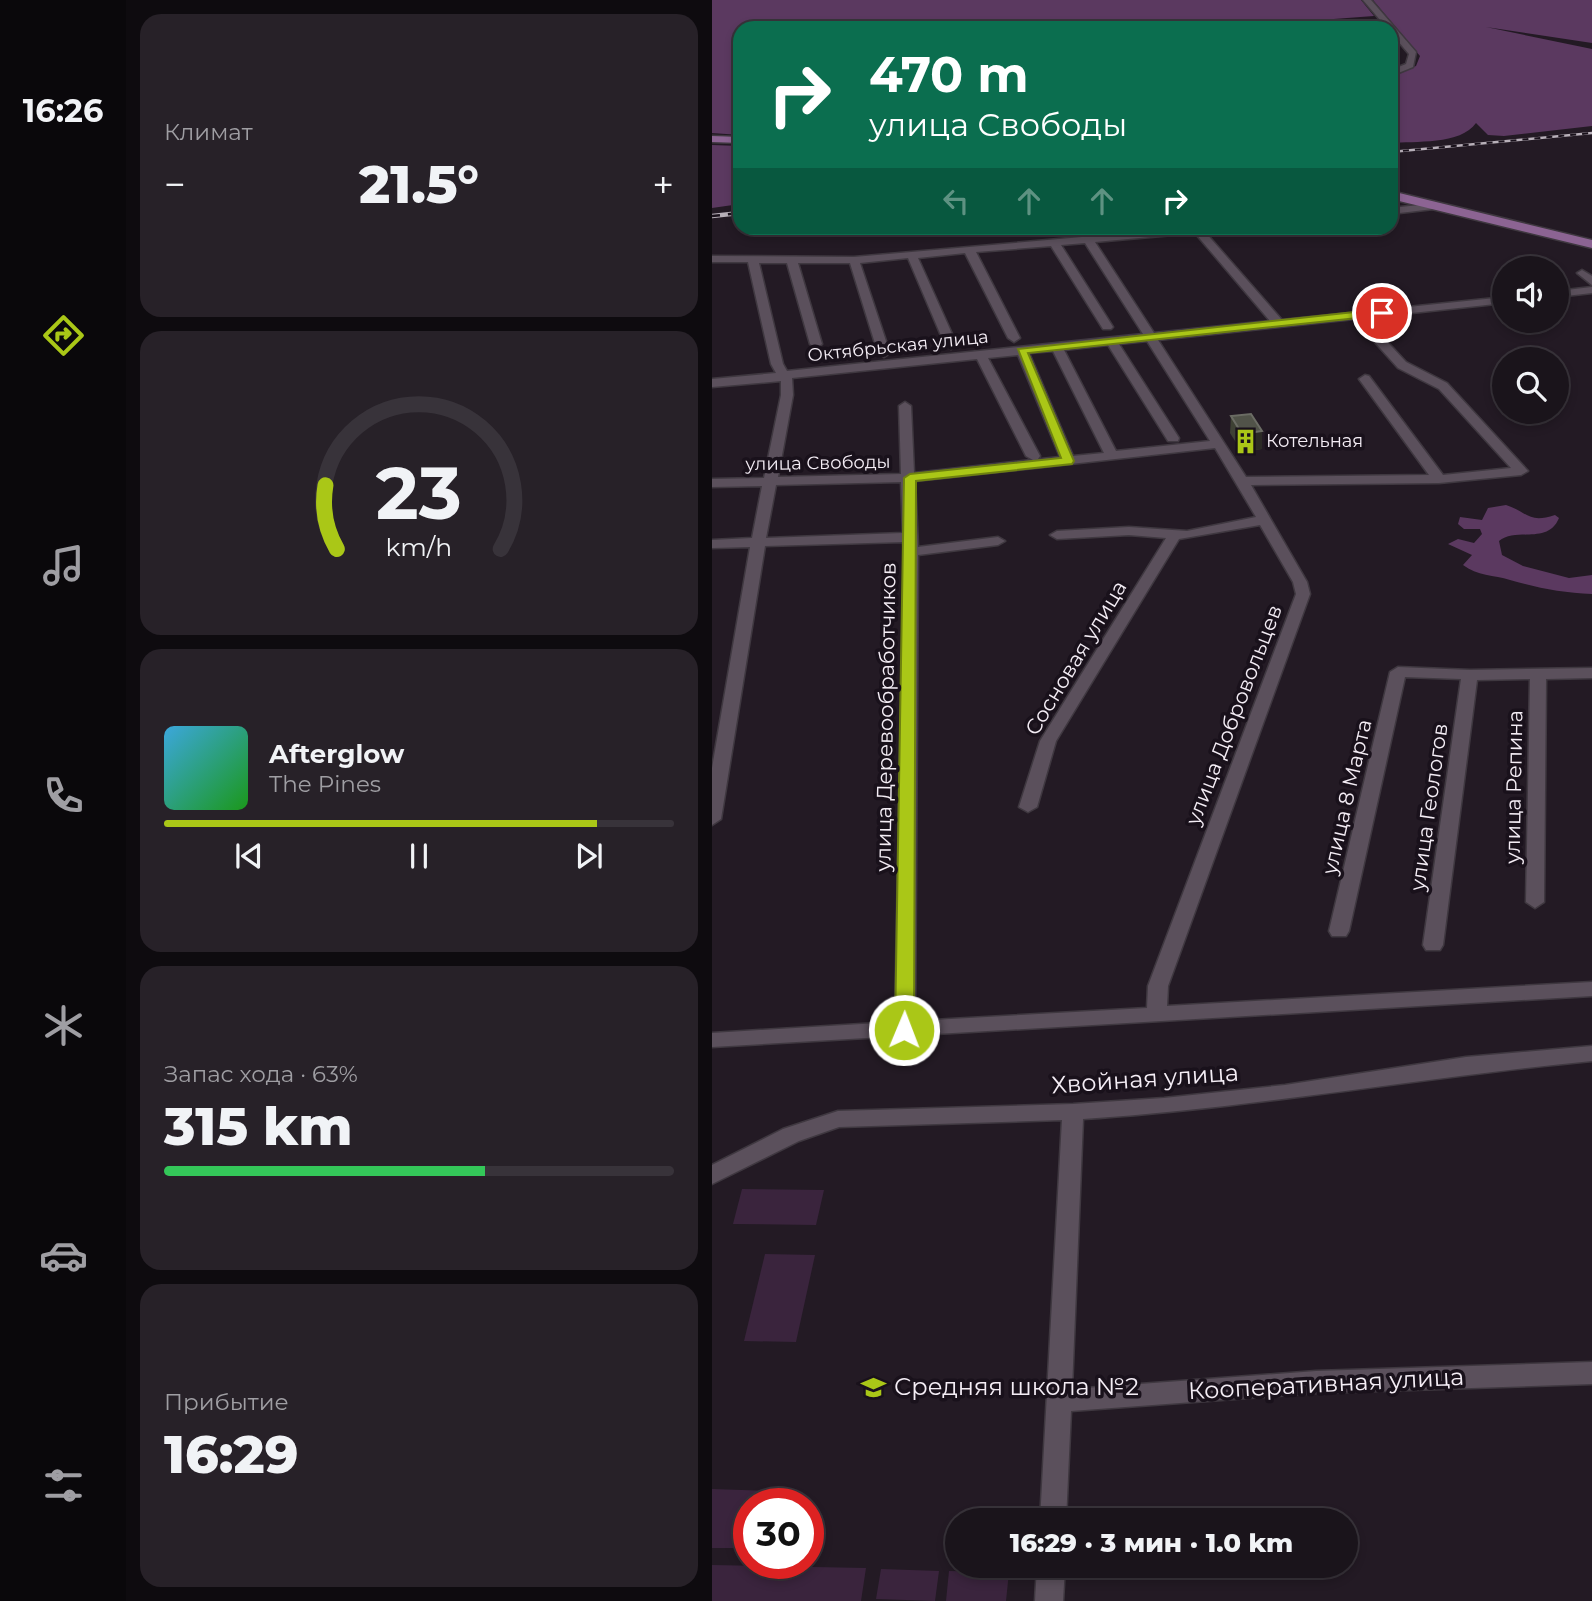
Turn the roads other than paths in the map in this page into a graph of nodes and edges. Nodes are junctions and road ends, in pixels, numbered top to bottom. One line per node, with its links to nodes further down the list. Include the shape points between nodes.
1 (1367, 0): 2 (street)
2 (1385, 21)
3 (1398, 36): 4 (street, via 1413,54 1410,65)
4 (1398, 70)
5 (712, 139): 6 (main road)
6 (733, 140)
7 (1398, 197): 8 (main road)
8 (1438, 206): 9 (street); 14 (main road)
9 (1398, 210)
10 (1138, 235): 12 (street)
11 (1202, 235): 27 (street)
12 (1089, 240): 13 (street); 29 (street, улица Добровольцев)
13 (1055, 243): 15 (street); 28 (street)
14 (1592, 244)
15 (969, 250): 16 (street); 30 (street)
16 (912, 256): 19 (street); 33 (street)
17 (712, 259): 18 (street)
18 (753, 260): 20 (street); 38 (street, via 777,364)
19 (854, 260): 20 (street); 36 (street)
20 (792, 261): 32 (street)
21 (1582, 273): 22 (street)
22 (1592, 282)
23 (1592, 290): 24 (street)
24 (1569, 293)
25 (1492, 301): 26 (street, Октябрьская улица)
26 (1356, 315): 27 (street, Октябрьская улица); 48 (street, via 1402,365 1443,386 1521,471)
27 (1279, 324): 29 (street, Октябрьская улица)
28 (1107, 327)
29 (1151, 337): 31 (street, Октябрьская улица); 43 (street, улица Добровольцев)
30 (1014, 338)
31 (1112, 342): 34 (street, Октябрьская улица); 42 (street)
32 (816, 344)
33 (951, 345)
34 (1057, 347): 35 (street, Октябрьская улица); 45 (street)
35 (1022, 351): 37 (street, Октябрьская улица); 46 (street)
36 (884, 353)
37 (981, 355): 38 (street, Октябрьская улица); 44 (street)
38 (784, 376): 40 (street, Октябрьская улица); 49 (street, via 787,395)
39 (1365, 379): 48 (street)
40 (712, 383)
41 (905, 406): 47 (street, улица Деревообработчиков)
42 (1173, 438)
43 (1218, 444): 45 (street, улица Свободы); 50 (street, улица Добровольцев)
44 (1033, 456)
45 (1112, 456): 46 (street, улица Свободы)
46 (1068, 461): 47 (street, улица Свободы)
47 (910, 478): 49 (street, улица Свободы); 58 (street, улица Деревообработчиков)
48 (1439, 479): 50 (street)
49 (770, 481): 51 (street, улица Свободы); 56 (street)
50 (1242, 481): 52 (street, улица Добровольцев)
51 (712, 483)
52 (1262, 520): 54 (street); 68 (street, улица Добровольцев, via 1300,582 1301,606 1162,974)
53 (1057, 535): 54 (street, via 1129,531)
54 (1173, 536): 62 (street, Сосновая улица, via 1048,741)
55 (998, 541): 58 (street)
56 (758, 542): 57 (street); 58 (street); 63 (street)
57 (712, 544)
58 (911, 544): 69 (street, улица Деревообработчиков)
59 (1538, 672): 60 (street); 61 (street); 64 (street, улица Репина)
60 (1592, 673)
61 (1470, 675): 65 (street, улица 8 Марта, via 1398,672); 66 (street, улица Геологов)
62 (1028, 807)
63 (712, 819)
64 (1534, 902)
65 (1339, 932)
66 (1433, 945)
67 (1592, 989): 68 (street)
68 (1156, 1016): 69 (street)
69 (904, 1030): 70 (street)
70 (712, 1040)
71 (1592, 1053): 72 (street, Хвойная улица, via 1466,1065 1252,1097)
72 (1073, 1112): 73 (street, Хвойная улица, via 838,1119 791,1135); 75 (street)
73 (712, 1175)
74 (1592, 1373): 75 (street, Кооперативная улица, via 1316,1382)
75 (1060, 1401): 76 (street)
76 (1054, 1508)
77 (1050, 1578): 78 (street)
78 (1049, 1601)

